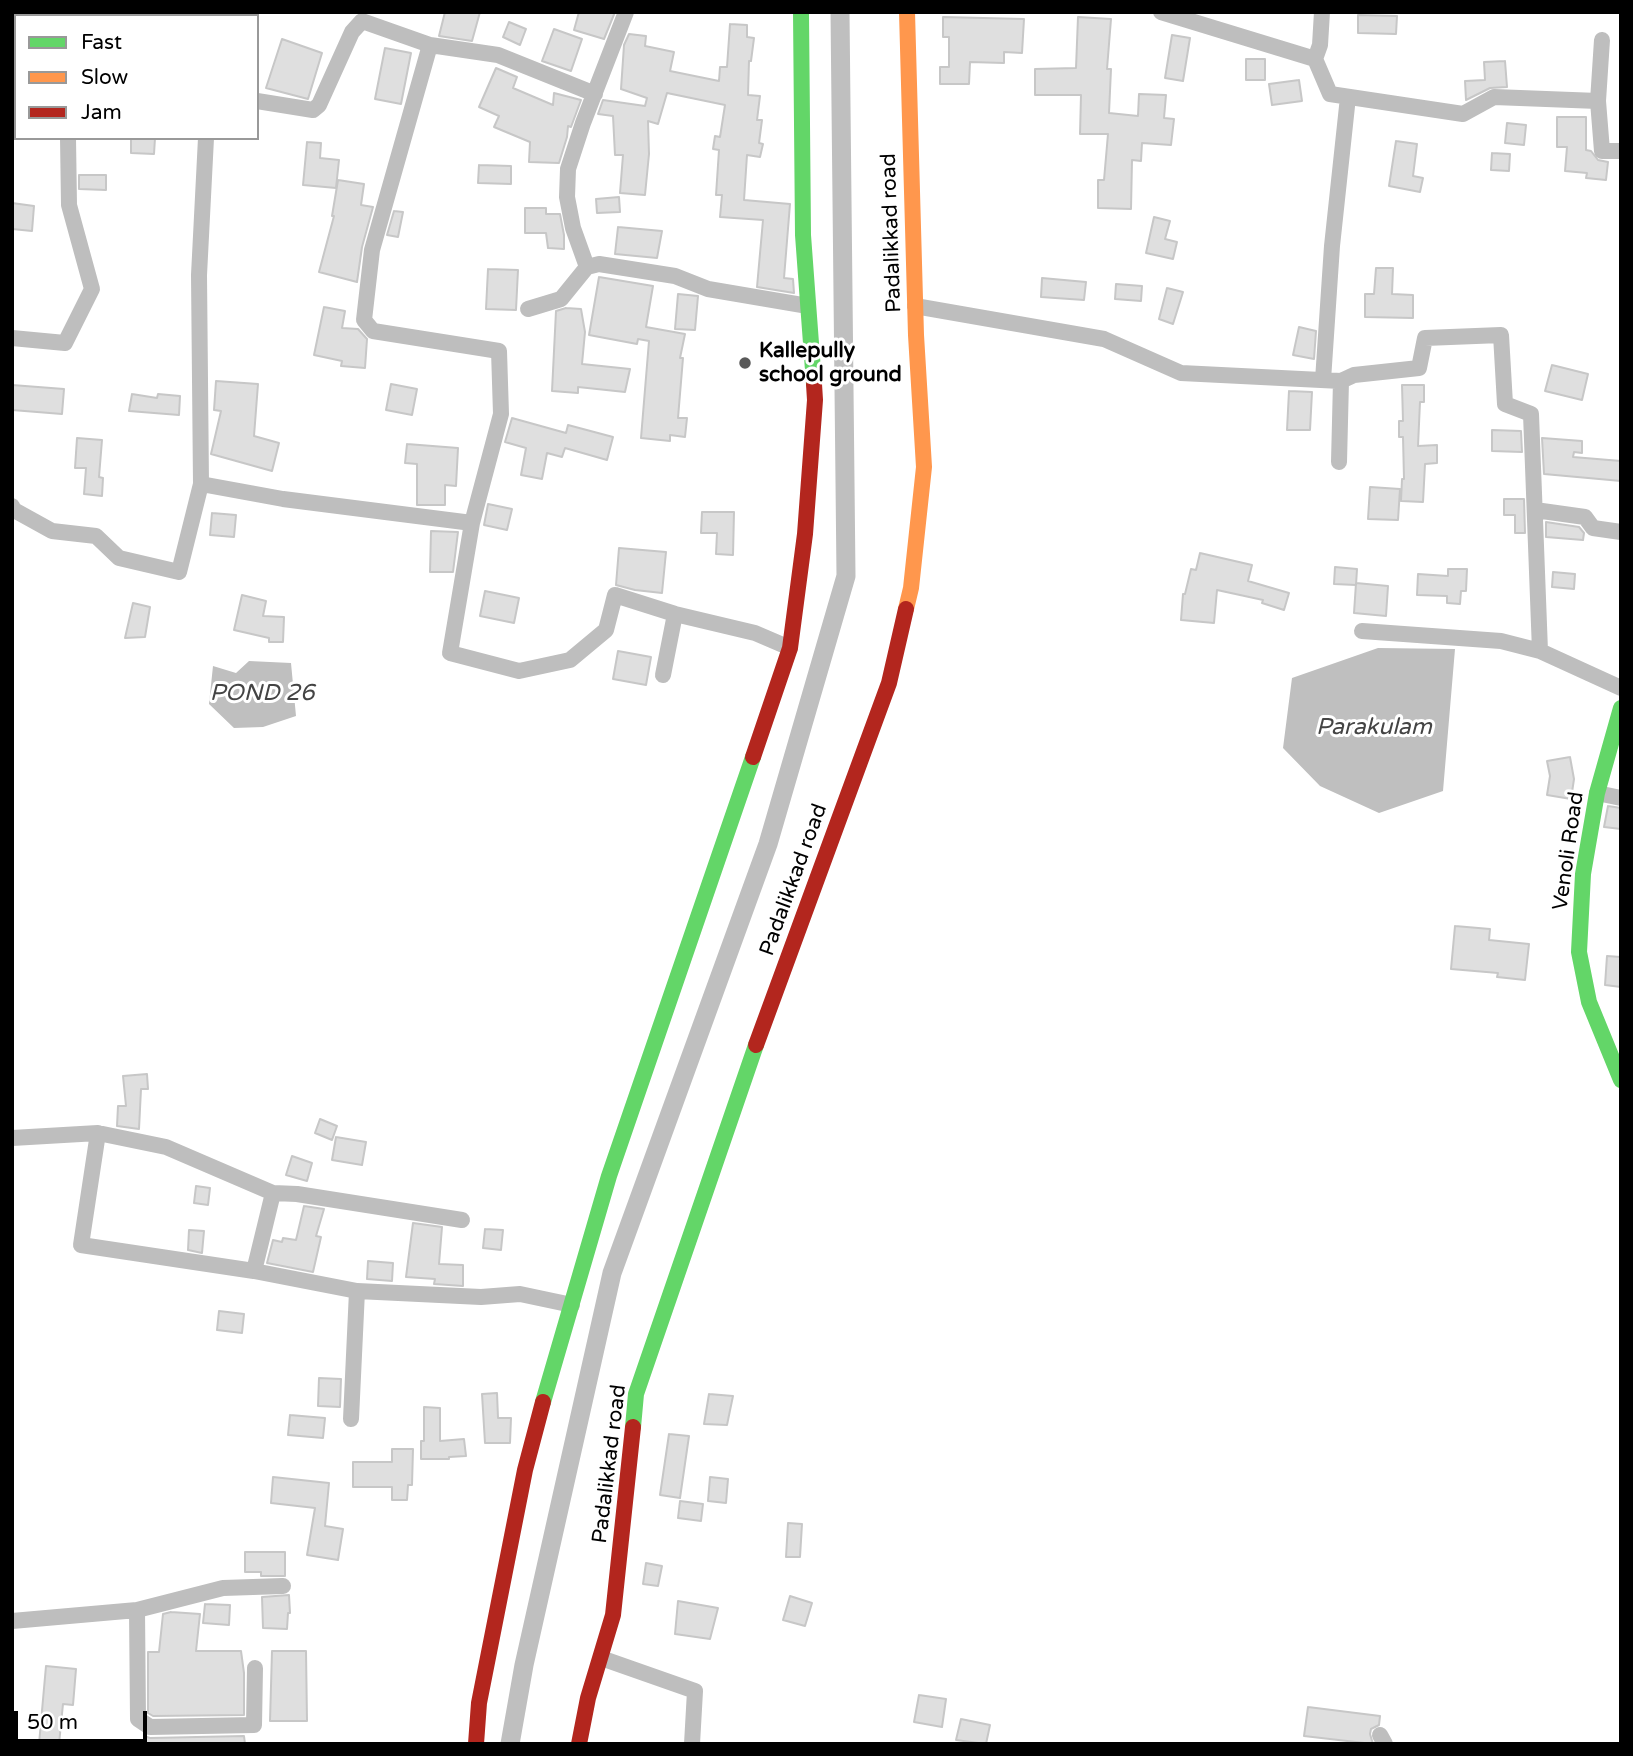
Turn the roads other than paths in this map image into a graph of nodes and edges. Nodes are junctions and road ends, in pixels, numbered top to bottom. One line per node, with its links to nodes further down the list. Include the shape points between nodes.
1 (625, 12): 9 (street)
2 (802, 12): 17 (street, via 803,235)
3 (907, 12): 18 (street, Padalikkad road)
4 (1161, 12): 8 (street)
5 (1322, 12): 8 (street)
6 (1602, 40): 12 (street)
7 (430, 45): 9 (street, via 498,55); 11 (street, via 362,21 313,110); 27 (street, via 372,250 363,320 373,331 499,351 501,414)
8 (1315, 60): 10 (street, via 1330,94)
9 (595, 94): 16 (street, via 568,169 573,228)
10 (1348, 97): 12 (street, via 1463,114 1494,97); 21 (street)
11 (259, 101)
12 (1598, 101): 15 (street, via 1602,151)
13 (68, 140): 20 (street, via 69,205 92,289 65,344)
14 (206, 140): 24 (street, via 199,275)
15 (1621, 151)
16 (587, 267): 17 (street, via 600,264 675,276 708,289); 19 (street, via 561,299)
17 (808, 306): 31 (street, via 815,400 806,534)
18 (915, 306): 21 (street, via 1104,339 1181,373); 50 (street, Padalikkad road, via 924,467 911,588 888,683 741,1083 636,1394 613,1615)
19 (528, 309)
20 (12, 338)
21 (1323, 380): 22 (street)
22 (1341, 381): 23 (street); 26 (street, via 1354,375 1419,368 1425,338 1501,335 1505,404 1531,414)
23 (1339, 462)
24 (201, 484): 25 (street, via 179,572 119,558 96,536 52,531); 27 (street)
25 (12, 506)
26 (1535, 510): 28 (street, via 1585,517 1593,528); 32 (street)
27 (472, 523): 29 (street, via 450,653 519,671 570,660 606,630 615,595)
28 (1621, 532)
29 (675, 614): 31 (street, via 755,633); 33 (street)
30 (1362, 631): 32 (street, via 1501,641)
31 (790, 648): 45 (street, via 609,1176)
32 (1540, 651): 34 (street)
33 (663, 675)
34 (1621, 688)
35 (1621, 708): 36 (street, Venoli Road)
36 (1597, 793): 37 (street); 38 (street, Venoli Road, via 1583,874 1579,952 1589,1002)
37 (1621, 798)
38 (1621, 1080)
39 (98, 1133): 40 (street); 41 (street, via 166,1147); 43 (street, via 80,1245)
40 (12, 1138)
41 (273, 1193): 42 (street); 43 (street)
42 (462, 1220)
43 (254, 1271): 44 (street)
44 (357, 1291): 45 (street, via 481,1297 520,1294); 46 (street)
45 (572, 1305): 52 (street, via 524,1470 479,1703)
46 (351, 1419)
47 (283, 1586): 48 (street, via 223,1588)
48 (137, 1610): 49 (street); 51 (street, via 138,1719 150,1727 254,1725)
49 (12, 1620)
50 (601, 1657): 53 (street, Padalikkad road); 54 (street, via 695,1690)
51 (255, 1668)
52 (476, 1744)
53 (579, 1744)
54 (692, 1744)

